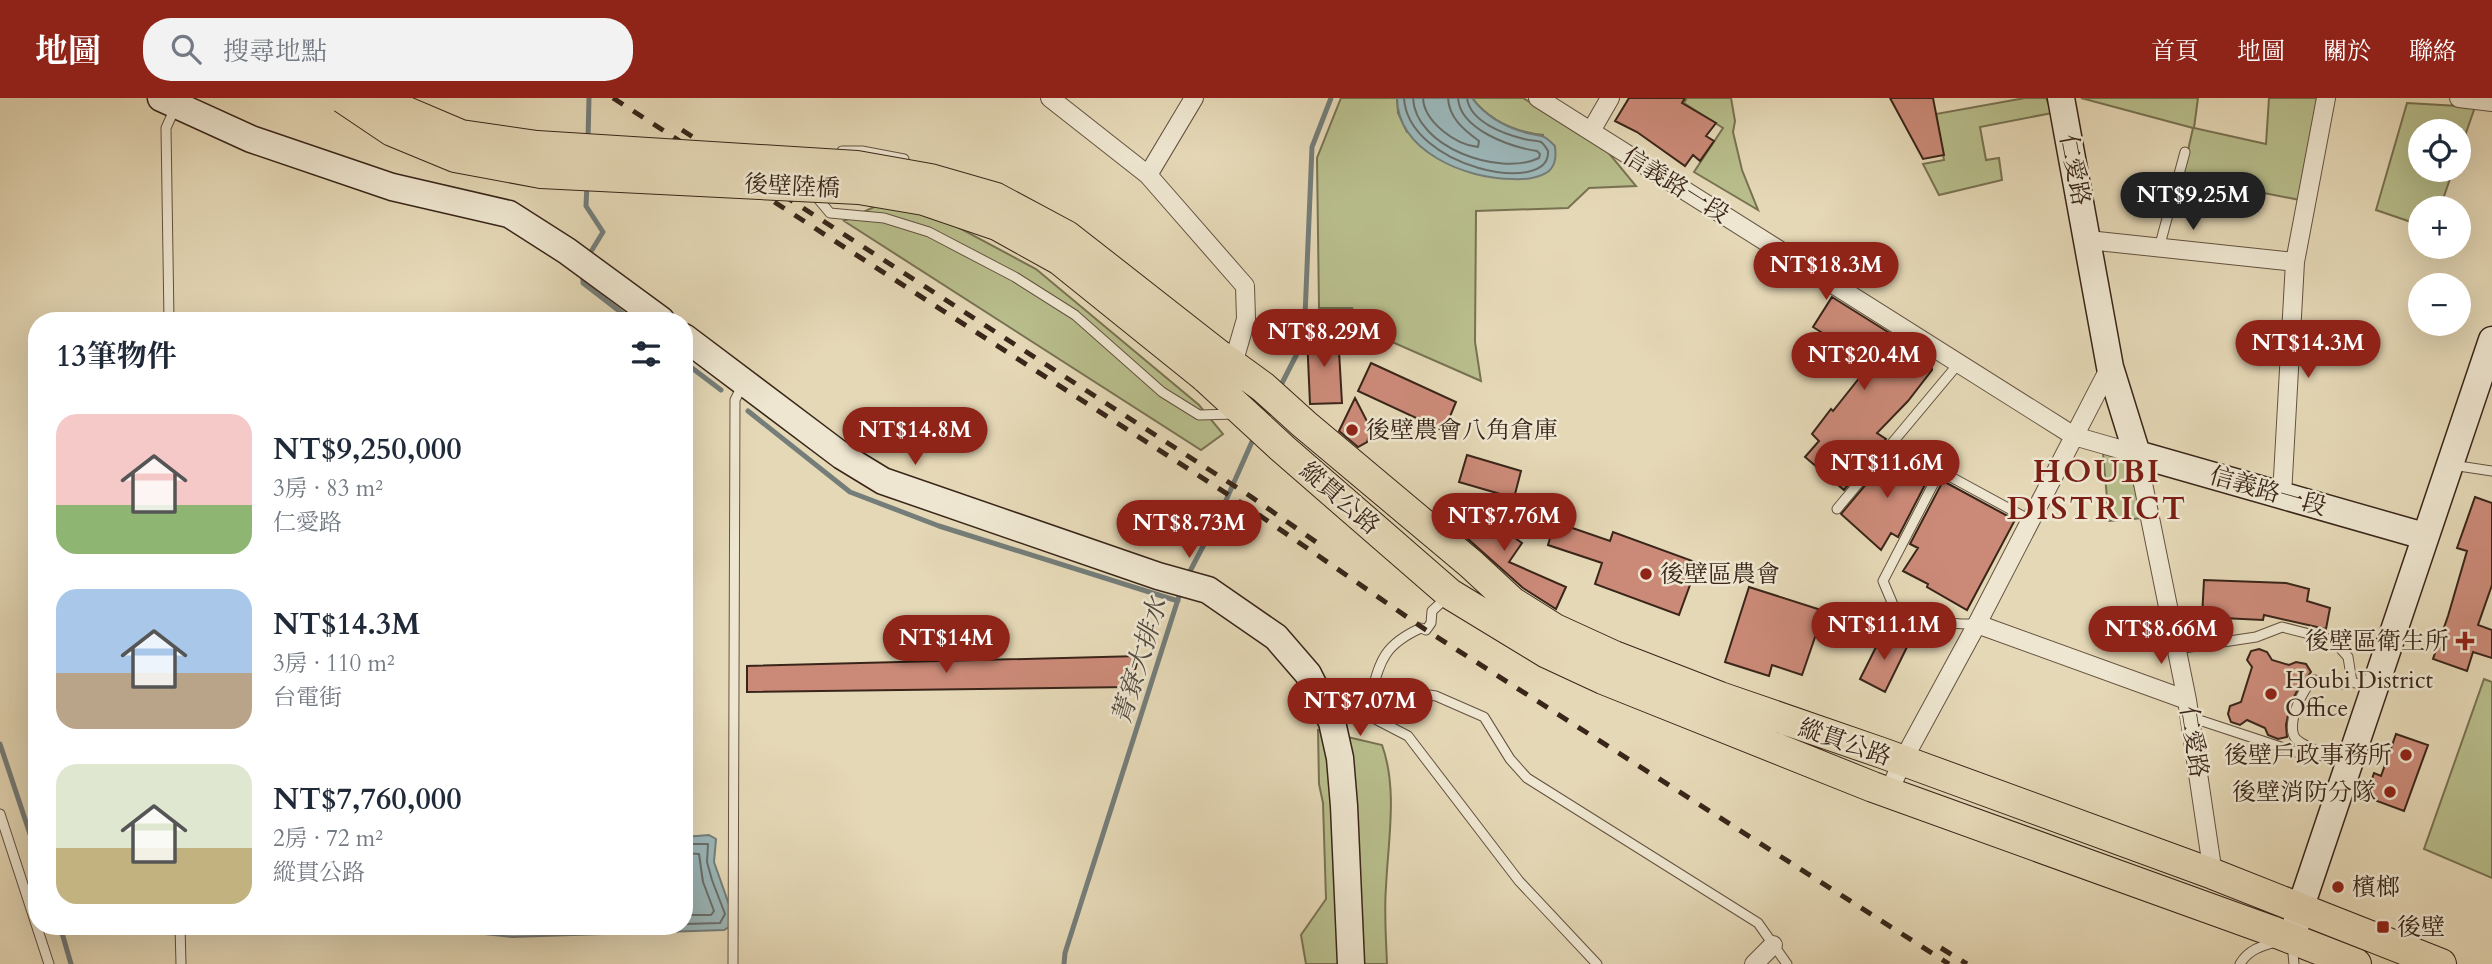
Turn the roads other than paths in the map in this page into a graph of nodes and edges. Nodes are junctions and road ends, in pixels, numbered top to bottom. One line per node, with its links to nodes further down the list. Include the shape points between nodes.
1 (342, 98): 27 (main road, 後壁陸橋, bridge, via 392,131 455,157 541,173 859,189 924,200 997,225 1060,260)
2 (384, 98): 27 (main road, 後壁陸橋, bridge, via 461,135 537,146 857,166 930,179 996,198 1067,236)
3 (1051, 98): 17 (street)
4 (1194, 98): 17 (street)
5 (1538, 98): 12 (street, 信義路一段)
6 (1610, 98): 12 (street)
7 (2061, 98): 19 (street, 仁愛路)
8 (2326, 98): 21 (street)
9 (2459, 98): 11 (street)
10 (168, 102): 22 (lane); 23 (street, via 251,139 392,187 509,214)
11 (2492, 102)
12 (1591, 131): 26 (street, 信義路一段)
13 (776, 148): 30 (lane, via 830,213 884,218 929,232 1015,277 1075,316 1162,393 1199,415)
14 (826, 150): 16 (lane, via 862,151)
15 (2185, 152): 20 (lane)
16 (916, 162)
17 (1148, 175): 27 (street, via 1245,286 1246,319)
18 (965, 178): 27 (lane, via 1067,225 1175,312 1214,353)
19 (2088, 240): 20 (street); 28 (street, 仁愛路)
20 (2159, 248): 21 (street)
21 (2295, 262): 37 (street)
22 (169, 312)
23 (651, 312)
24 (693, 344): 29 (street)
25 (2491, 345): 34 (street)
26 (1959, 363): 31 (street, 信義路一段); 32 (lane)
27 (1219, 365): 30 (main road); 48 (main road, 縱貫公路, via 1263,387 1512,602 1567,635)
28 (2110, 367): 31 (street); 33 (street, 仁愛路)
29 (744, 381): 49 (street, via 842,456 883,481 1208,590 1276,637 1308,674); 64 (lane, via 735,400)
30 (1244, 414): 41 (main road, 縱貫公路)
31 (2074, 436): 33 (street, 信義路一段); 39 (street)
32 (1893, 442): 35 (lane); 38 (lane)
33 (2137, 454): 37 (street, 信義路一段); 43 (street, 仁愛路)
34 (2451, 464): 36 (lane); 40 (street)
35 (1940, 471): 39 (lane); 42 (lane, via 1883,581 1894,607 1921,619)
36 (2492, 471)
37 (2282, 495): 40 (street, 信義路一段)
38 (1837, 509)
39 (2030, 520): 42 (street)
40 (2424, 536): 44 (street)
41 (1450, 594): 45 (lane, via 1432,611 1426,630 1404,636 1383,655); 48 (main road, 縱貫公路, via 1548,653 1603,679)
42 (1977, 624): 46 (street); 51 (street)
43 (2177, 649): 44 (lane, via 2256,637 2282,627 2333,640); 46 (street, 仁愛路)
44 (2363, 685): 50 (lane, via 2314,680 2305,688 2291,724 2294,738); 52 (street)
45 (1369, 702): 47 (lane); 60 (lane, via 1415,693 1436,696 1484,717 1527,778 1758,923)
46 (2189, 708): 50 (lane, via 2305,755); 55 (street, 仁愛路)
47 (1356, 709): 49 (lane); 66 (lane, via 1408,736 1519,881)
48 (1717, 710): 51 (main road, 縱貫公路); 53 (main road, 縱貫公路)
49 (1332, 722): 65 (street, via 1344,806)
50 (2325, 755): 52 (lane)
51 (1902, 762): 53 (street); 55 (main road, 縱貫公路)
52 (2350, 763): 57 (street)
53 (1889, 792): 61 (main road, 縱貫公路)
54 (0, 814): 56 (lane)
55 (2213, 874): 57 (main road, 縱貫公路)
56 (28, 900)
57 (2300, 909): 61 (street); 71 (main road, 縱貫公路)
58 (40, 935): 62 (lane)
59 (180, 935): 63 (lane)
60 (1773, 945): 67 (street); 68 (lane)
61 (2293, 951): 69 (lane, via 2258,947); 70 (main road, 縱貫公路)
62 (49, 964)
63 (181, 964)
64 (733, 964)
65 (1351, 964)
66 (1597, 964)
67 (1754, 964)
68 (1787, 964)
69 (2240, 964)
70 (2356, 964)
71 (2441, 964)

